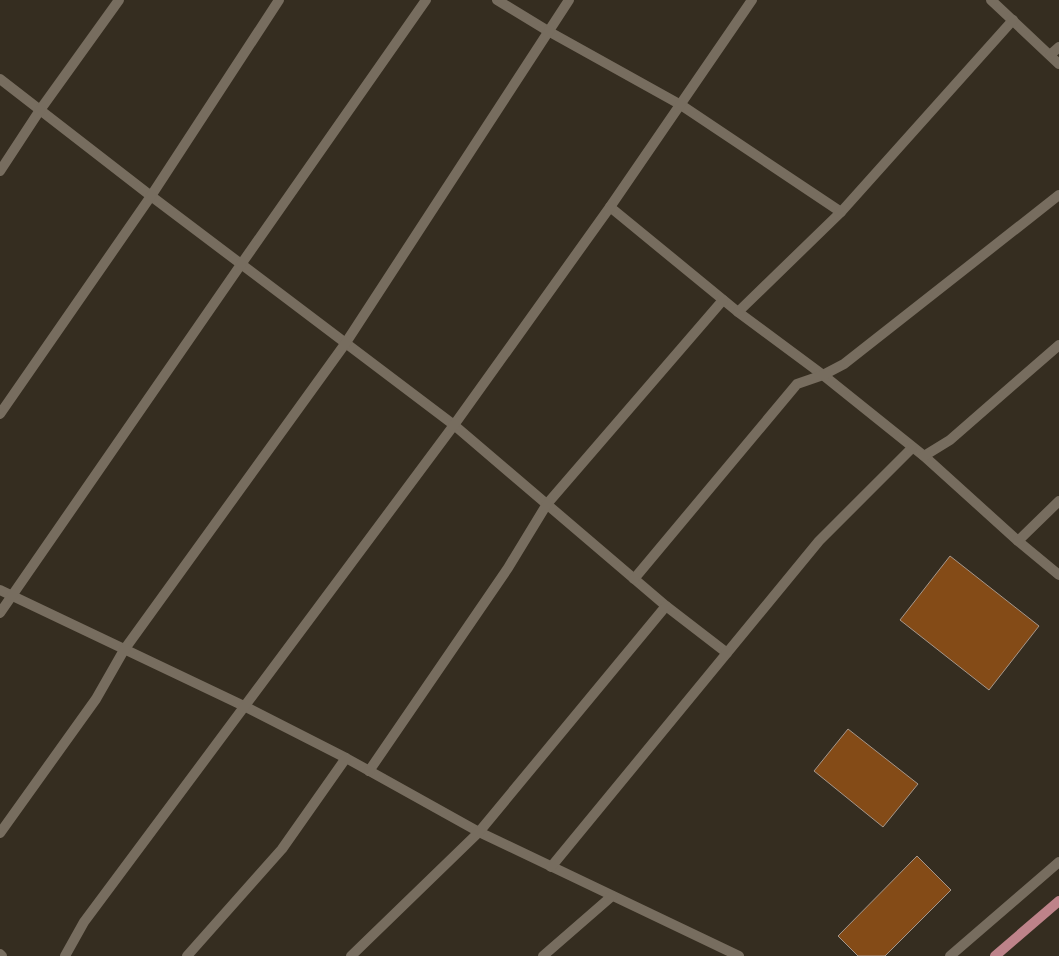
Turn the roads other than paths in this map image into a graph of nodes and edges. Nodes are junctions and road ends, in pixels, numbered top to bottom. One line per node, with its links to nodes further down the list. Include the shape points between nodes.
1 (119, 0): 15 (street)
2 (279, 0): 18 (street)
3 (426, 0): 21 (street)
4 (497, 0): 9 (street)
5 (569, 0): 9 (street)
6 (752, 0): 14 (street)
7 (991, 0): 8 (street)
8 (1013, 20): 11 (street); 20 (street)
9 (548, 31): 14 (street); 24 (street)
10 (1059, 47): 11 (street)
11 (1050, 55): 12 (street)
12 (1059, 64)
13 (0, 79): 15 (street)
14 (681, 105): 19 (street); 20 (street)
15 (40, 110): 16 (street); 18 (street)
16 (0, 171)
17 (1059, 195): 26 (street, via 844,364)
18 (151, 196): 21 (street); 27 (street)
19 (610, 207): 22 (street); 28 (street)
20 (841, 212): 23 (street)
21 (242, 263): 24 (street); 37 (street)
22 (723, 300): 23 (street); 32 (street)
23 (738, 312): 26 (street)
24 (345, 344): 28 (street); 40 (street)
25 (1059, 345): 30 (street, via 950,440)
26 (823, 375): 29 (street); 35 (street, via 797,384)
27 (0, 414)
28 (454, 425): 32 (street); 42 (street)
29 (912, 448): 30 (street); 41 (street, via 819,541)
30 (924, 456): 33 (street)
31 (1059, 501): 33 (street)
32 (547, 504): 35 (street); 44 (street, via 508,568)
33 (1018, 541): 34 (street)
34 (1059, 575)
35 (634, 579): 38 (street)
36 (0, 590): 37 (street)
37 (12, 596): 39 (street); 40 (street)
38 (666, 606): 41 (street); 45 (street)
39 (0, 613)
40 (124, 650): 42 (street); 46 (street, via 96,699)
41 (727, 653): 48 (street)
42 (246, 707): 43 (street); 52 (street, via 84,922)
43 (346, 758): 44 (street); 53 (street, via 282,849)
44 (369, 771): 45 (street)
45 (479, 832): 48 (street); 54 (street)
46 (0, 833)
47 (1059, 862): 56 (street)
48 (550, 867): 49 (street)
49 (612, 896): 51 (street); 55 (street)
50 (1057, 906): 57 (main road)
51 (733, 955)
52 (65, 956)
53 (187, 956)
54 (351, 956)
55 (543, 956)
56 (950, 956)
57 (995, 956)

